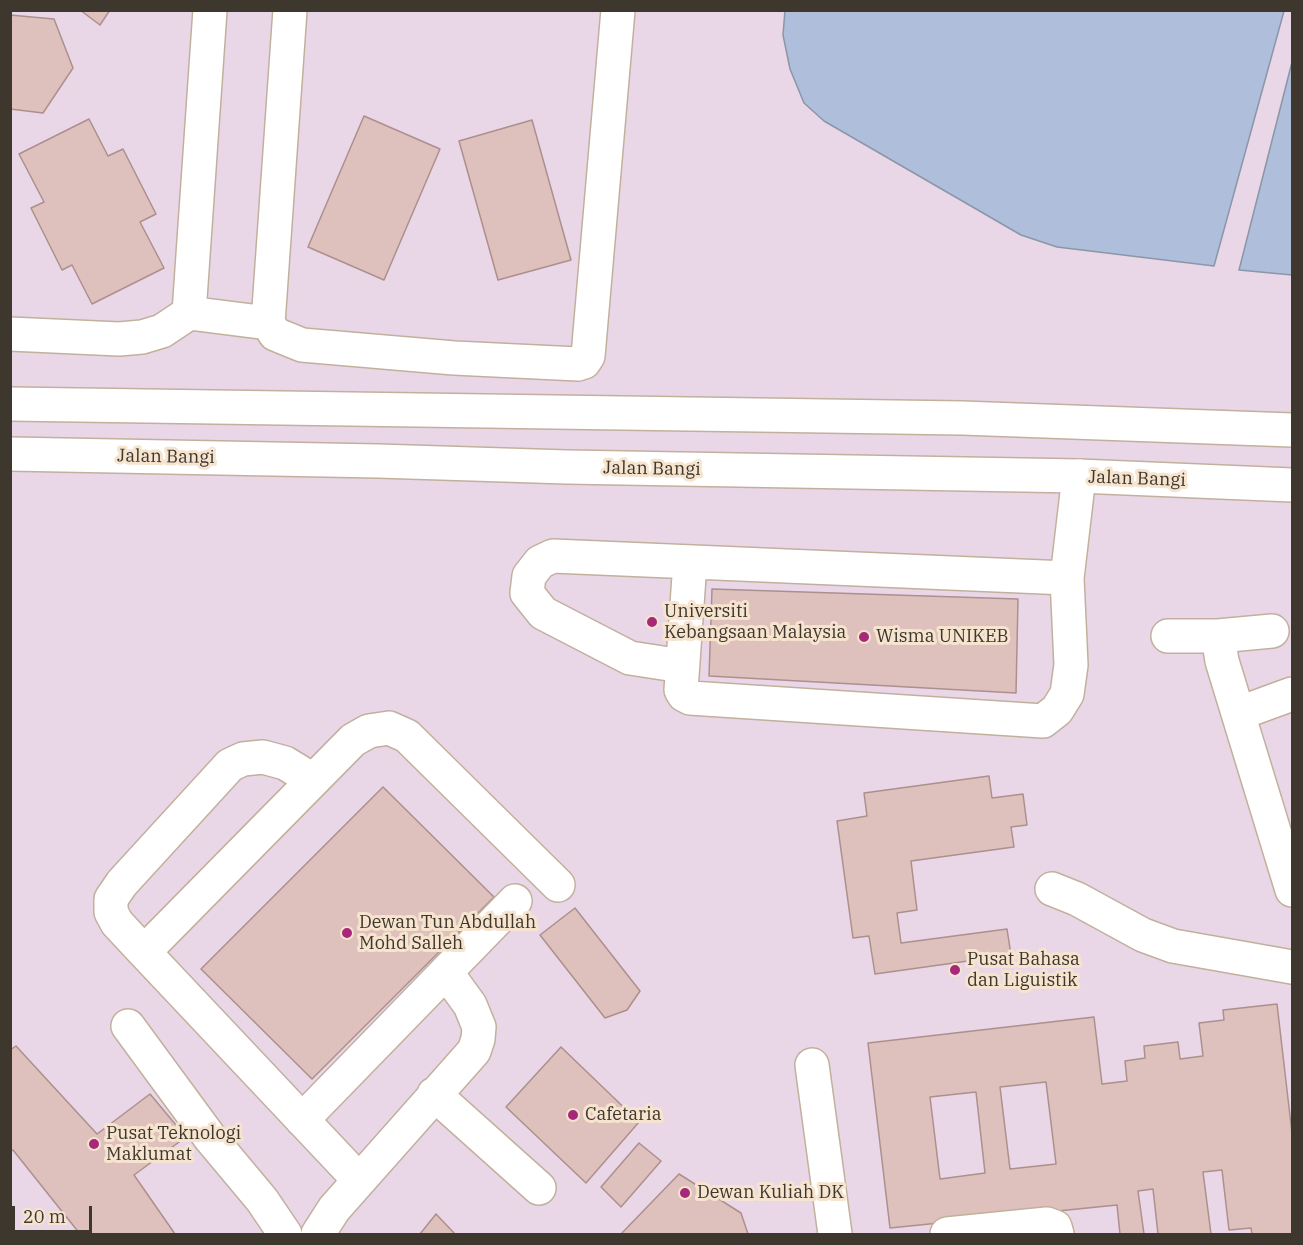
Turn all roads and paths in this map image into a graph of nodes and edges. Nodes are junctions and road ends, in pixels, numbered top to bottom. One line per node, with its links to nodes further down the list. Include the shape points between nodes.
1 (210, 10): 4 (main road)
2 (290, 10): 5 (main road)
3 (618, 10): 5 (main road, via 588,356 584,362 302,345 275,334)
4 (189, 313): 5 (main road); 6 (main road, via 162,331 142,337)
5 (268, 323)
6 (10, 334)
7 (10, 404): 8 (main road, via 971,418)
8 (1293, 429)
9 (10, 454): 10 (main road, Jalan Bangi)
10 (1080, 476): 11 (main road, Jalan Bangi); 13 (main road)
11 (1293, 485)
12 (690, 562): 13 (main road); 17 (main road); 17 (main road, via 553,556 540,562 529,576 527,593 543,613 630,658)
13 (1067, 578): 17 (main road, via 1071,665 1067,694 1057,710 1043,721 690,698 681,690)
14 (1272, 631): 16 (main road)
15 (1168, 636): 16 (main road)
16 (1218, 636): 19 (main road, via 1222,661)
17 (682, 666)
18 (1293, 694): 19 (main road)
19 (1240, 713): 23 (main road)
20 (313, 780): 21 (main road, via 353,740 369,731 389,728 407,736); 25 (main road); 25 (main road, via 285,763 263,758 243,759 230,765 111,899 111,912 117,922)
21 (558, 885)
22 (1052, 889): 26 (main road, via 1173,946)
23 (1293, 890)
24 (515, 901): 27 (main road)
25 (144, 952): 31 (main road)
26 (1293, 967)
27 (446, 972): 30 (main road, via 470,1005 478,1039 474,1051); 31 (main road)
28 (128, 1026): 34 (main road)
29 (812, 1065): 36 (main road)
30 (434, 1094): 32 (main road); 33 (main road)
31 (302, 1120): 32 (main road)
32 (358, 1180): 35 (main road)
33 (539, 1188)
34 (285, 1234)
35 (318, 1234)
36 (835, 1234)
37 (947, 1234): 38 (main road, via 1047,1224 1055,1227)
38 (1057, 1234)

